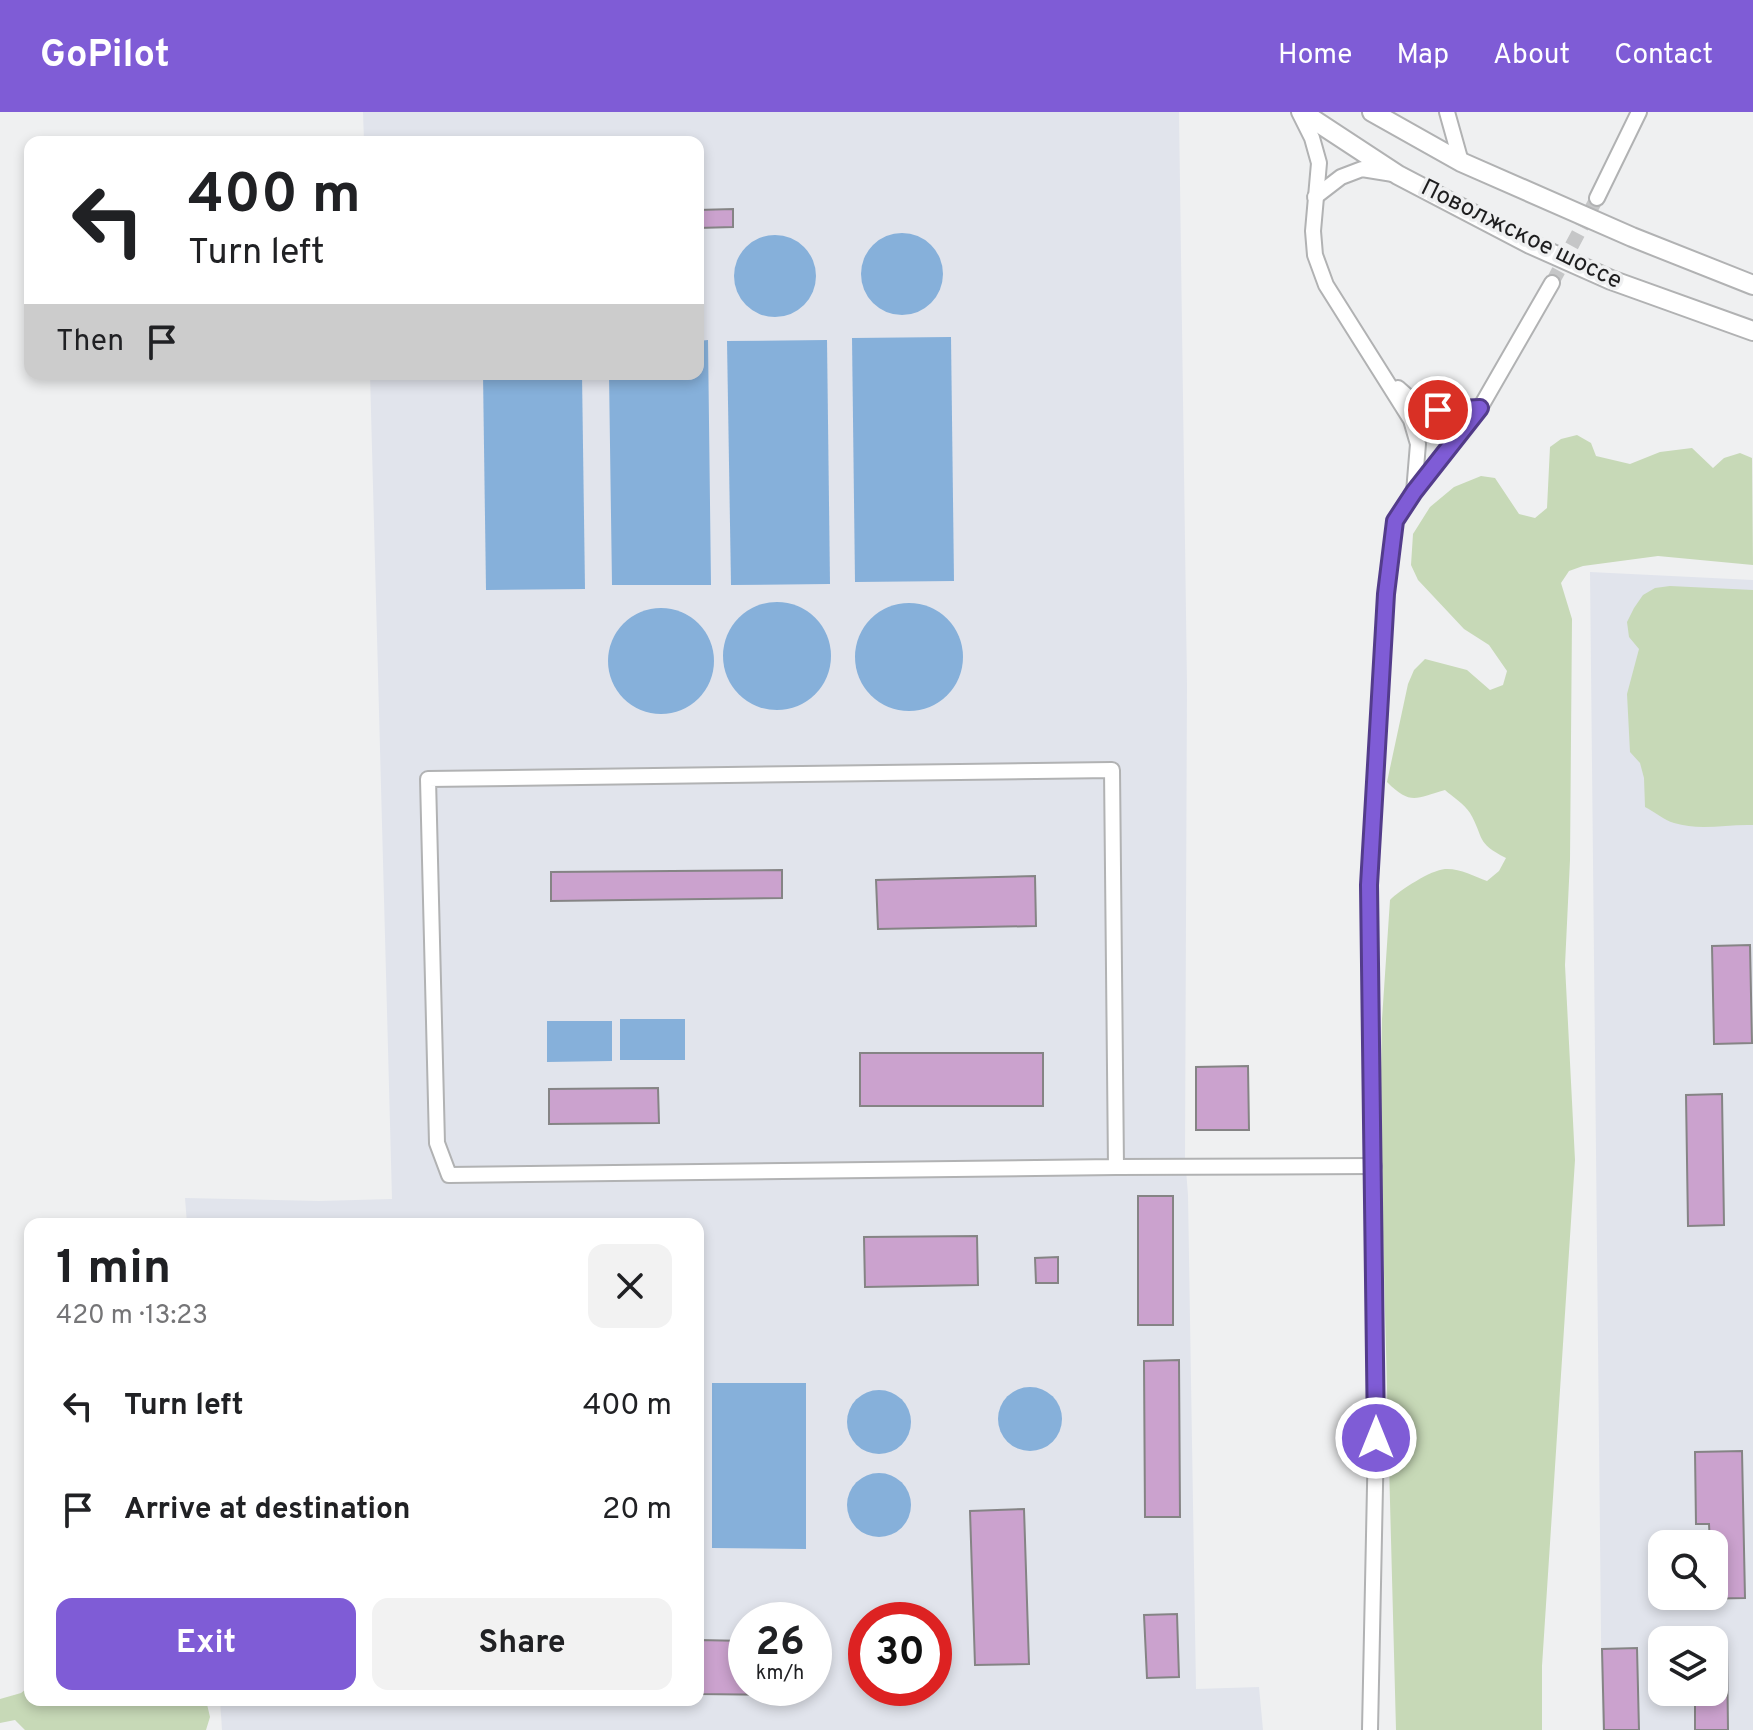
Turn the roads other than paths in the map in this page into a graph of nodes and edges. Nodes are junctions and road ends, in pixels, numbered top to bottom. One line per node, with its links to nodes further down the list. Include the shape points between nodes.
1 (1301, 112): 6 (street, Поволжское шоссе); 7 (street, via 1319,163)
2 (1372, 112): 5 (street, Поволжское шоссе)
3 (1447, 112): 5 (street)
4 (1639, 112): 8 (street)
5 (1461, 162): 10 (street, Поволжское шоссе)
6 (1398, 175): 7 (street, via 1362,169); 11 (street, Поволжское шоссе, via 1611,280)
7 (1315, 197): 12 (street, via 1315,255 1326,285)
8 (1597, 198)
9 (1552, 283): 13 (street)
10 (1753, 285)
11 (1753, 331)
12 (1386, 377): 13 (street, via 1416,404 1438,410); 14 (street, via 1411,420 1418,444)
13 (1480, 408): 14 (street)
14 (1414, 492): 15 (street, via 1395,521 1386,594 1369,885)
15 (1374, 1166): 16 (street); 17 (street)
16 (1116, 1167): 16 (street, via 1112,770 428,779 437,1143 449,1175)
17 (1370, 1730)

